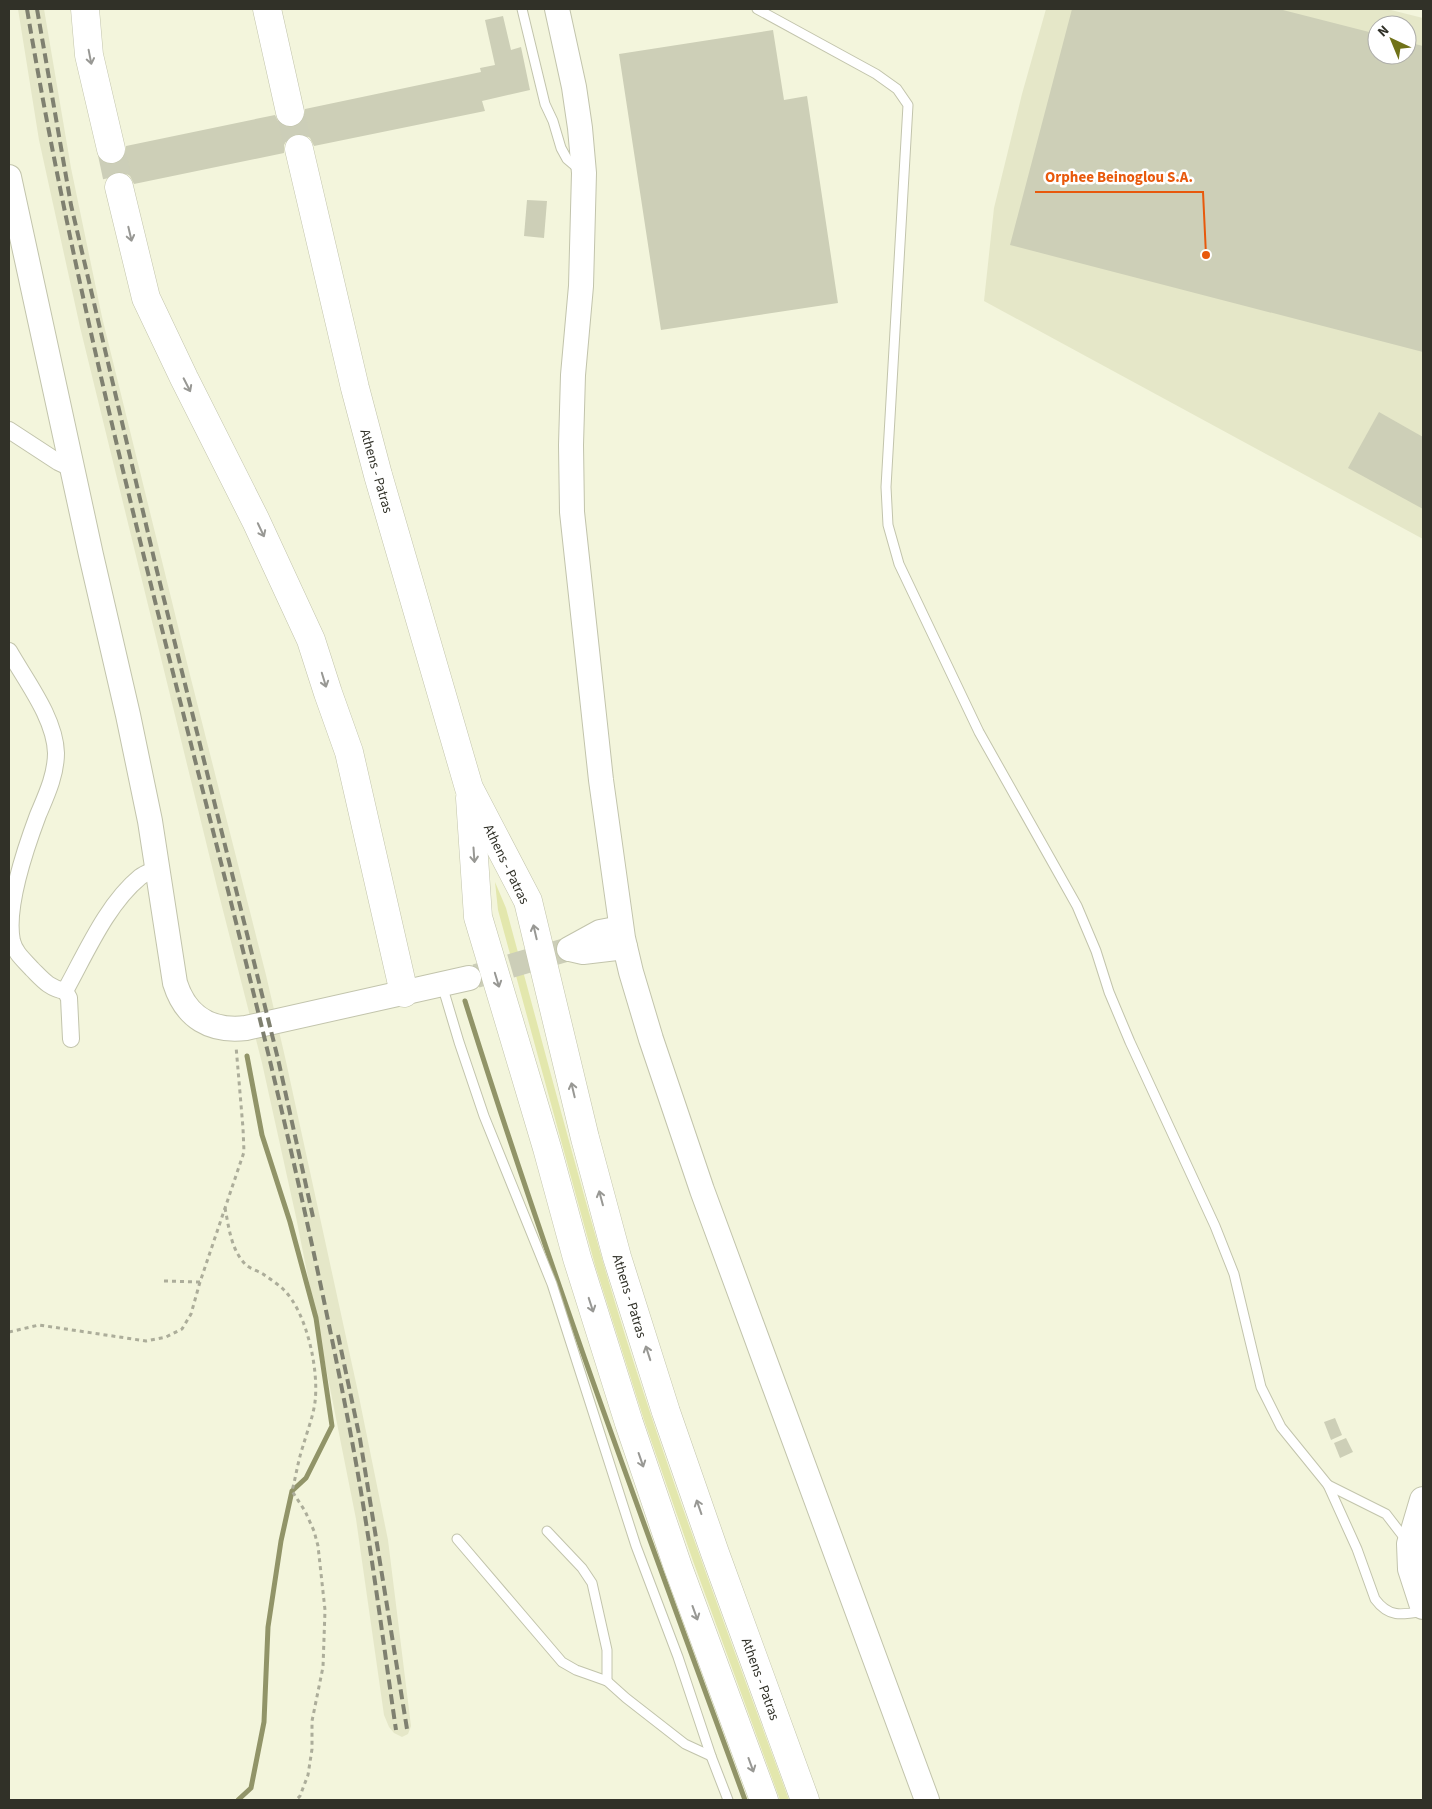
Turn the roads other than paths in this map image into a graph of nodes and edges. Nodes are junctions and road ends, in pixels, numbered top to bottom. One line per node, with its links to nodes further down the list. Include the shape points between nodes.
1 (85, 9): 7 (highway, one-way to 7, via 89,56)
2 (267, 9): 6 (highway)
3 (522, 9): 9 (lane, via 545,104 561,148)
4 (556, 9): 9 (street, via 574,87)
5 (757, 9): 22 (lane, via 876,74 897,89 908,105 886,487 888,525 899,564 979,732 1077,906 1130,1042 1222,1242 1234,1274 1261,1387 1281,1427)
6 (290, 112)
7 (110, 149)
8 (299, 150): 15 (highway, Athens - Patras, via 378,475)
9 (584, 173): 34 (street, via 581,286 570,445 572,512 600,780 623,938 651,1039 702,1190)
10 (9, 184): 13 (street)
11 (119, 187): 20 (highway, one-way to 20, via 146,298 311,640 349,752)
12 (9, 430): 13 (street)
13 (73, 469): 16 (street, via 128,715)
14 (9, 651): 19 (street, via 45,712 56,753 48,790 23,861 14,900 12,942 17,954 39,977 53,989)
15 (469, 788): 32 (highway, Athens - Patras, one-way to 32, via 478,917 577,1258 675,1558); 33 (highway, Athens - Patras, one-way to 15, via 666,1412 617,1257 528,901)
16 (158, 868): 19 (street, via 142,875 122,896 95,936); 20 (street, via 178,993 191,1012 211,1025 234,1030)
17 (469, 978): 18 (street)
18 (442, 985): 20 (street); 30 (lane, via 484,1116 552,1284 636,1546)
19 (65, 991): 21 (street, via 69,998)
20 (404, 993)
21 (70, 1039)
22 (1328, 1486): 26 (lane, via 1386,1514); 28 (lane, via 1380,1605 1394,1614)
23 (1423, 1500): 26 (main road)
24 (547, 1531): 29 (lane, via 592,1583 608,1650)
25 (457, 1539): 29 (lane, via 562,1662)
26 (1410, 1544): 27 (main road, via 1411,1568)
27 (1423, 1606)
28 (1423, 1611)
29 (607, 1681): 30 (lane, via 685,1744)
30 (711, 1756): 31 (lane)
31 (728, 1800)
32 (764, 1800)
33 (805, 1800)
34 (927, 1800)

